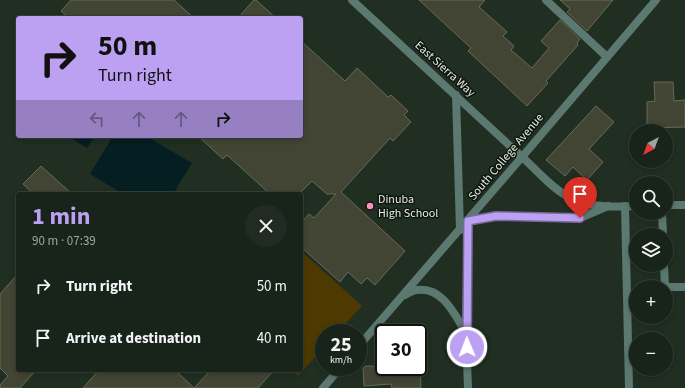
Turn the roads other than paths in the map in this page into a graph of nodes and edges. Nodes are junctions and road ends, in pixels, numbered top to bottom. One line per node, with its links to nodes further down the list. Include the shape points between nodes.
1 (352, 0): 5 (street, East Sierra Way)
2 (546, 0): 4 (street)
3 (656, 0): 4 (street, South College Avenue)
4 (607, 57): 6 (street, South College Avenue)
5 (456, 96): 6 (street, East Sierra Way); 13 (street)
6 (522, 157): 9 (street, East Sierra Way, via 568,197 587,204); 12 (street, South College Avenue)
7 (673, 205): 8 (street)
8 (685, 205)
9 (609, 206): 10 (street, East Sierra Way); 12 (street, via 580,218 496,216)
10 (625, 206): 11 (street, East Sierra Way); 22 (street)
11 (629, 206)
12 (468, 221): 13 (street, South College Avenue); 17 (street)
13 (460, 230): 16 (street, South College Avenue)
14 (664, 272): 15 (street, via 665,287)
15 (685, 286)
16 (401, 297): 17 (street, via 416,290 438,294 446,301); 18 (street, South College Avenue)
17 (466, 333): 21 (street)
18 (367, 337)
19 (333, 376): 20 (street)
20 (323, 388)
21 (468, 388)
22 (629, 388)

